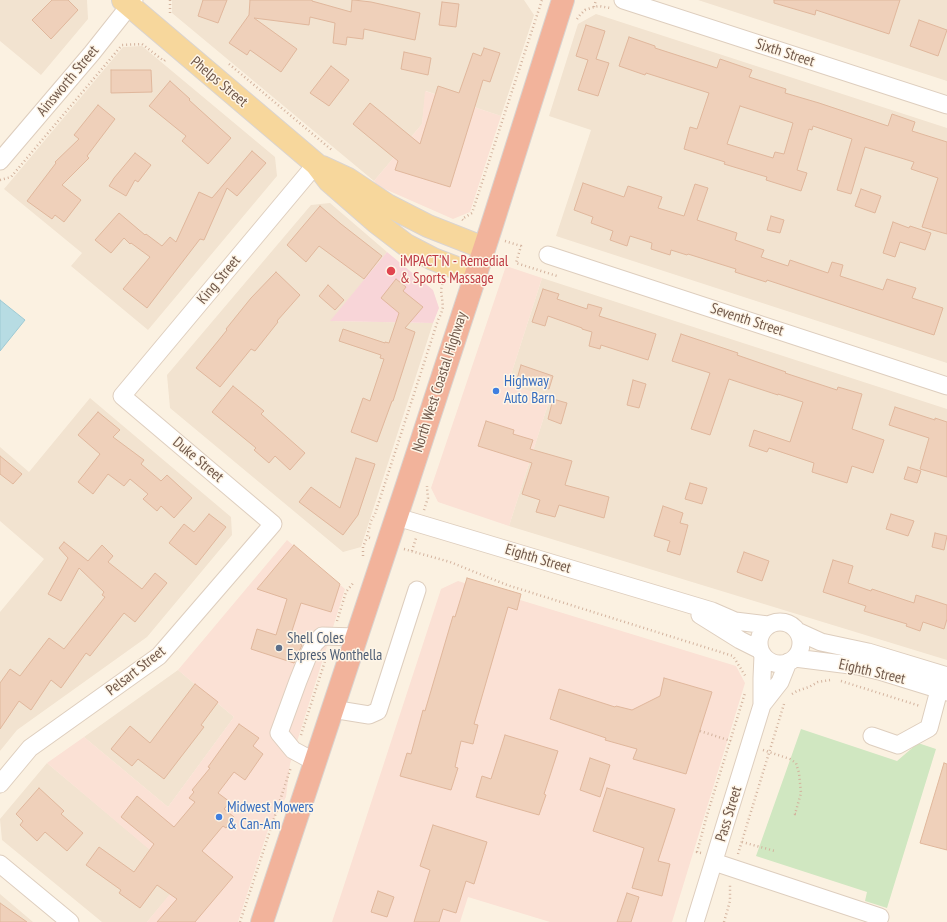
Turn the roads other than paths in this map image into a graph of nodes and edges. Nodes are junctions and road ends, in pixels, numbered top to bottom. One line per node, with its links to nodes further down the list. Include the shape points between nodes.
1 (563, 0): 7 (highway, North West Coastal Highway)
2 (623, 0): 4 (street, Sixth Street)
3 (129, 2): 5 (street, Ainsworth Street, via 92,52); 6 (main road, Phelps Street)
4 (947, 105)
5 (0, 161)
6 (316, 164): 7 (main road, Phelps Street, via 348,178 387,205 428,226); 9 (main road, Phelps Street, via 343,194 406,245 434,260); 11 (street, King Street)
7 (484, 248): 9 (highway, North West Coastal Highway)
8 (548, 255): 10 (street, Seventh Street)
9 (475, 275): 12 (highway, North West Coastal Highway)
10 (947, 386)
11 (122, 396): 13 (street, Duke Street)
12 (397, 517): 15 (street, Eighth Street); 18 (highway, North West Coastal Highway)
13 (273, 524): 26 (street, Pelsart Street, via 159,656 30,748)
14 (417, 590): 23 (street, via 378,711 369,715)
15 (680, 602): 16 (street, Eighth Street, via 735,621); 19 (street, Eighth Street)
16 (768, 625): 17 (street, via 781,621 794,626); 19 (street, via 760,637)
17 (799, 632): 20 (street, via 801,646 799,653); 21 (street, Eighth Street, via 821,642 868,652)
18 (356, 637): 23 (highway, North West Coastal Highway); 25 (street, via 322,636 314,644 279,733 293,750)
19 (762, 653): 20 (street, via 774,663 781,664); 22 (street, Pass Street)
20 (792, 660): 21 (street, Eighth Street, via 837,662); 22 (street, Pass Street)
21 (944, 683): 24 (street, via 929,728 898,745)
22 (762, 706): 27 (street, Pass Street)
23 (332, 710): 25 (highway, North West Coastal Highway)
24 (872, 736)
25 (315, 762): 31 (highway, North West Coastal Highway); 32 (highway, North West Coastal Highway)
26 (0, 784)
27 (709, 858): 29 (street, via 734,869); 33 (street, Pass Street)
28 (0, 864): 30 (street)
29 (880, 917)
30 (70, 922)
31 (262, 922)
32 (269, 922)
33 (695, 922)

